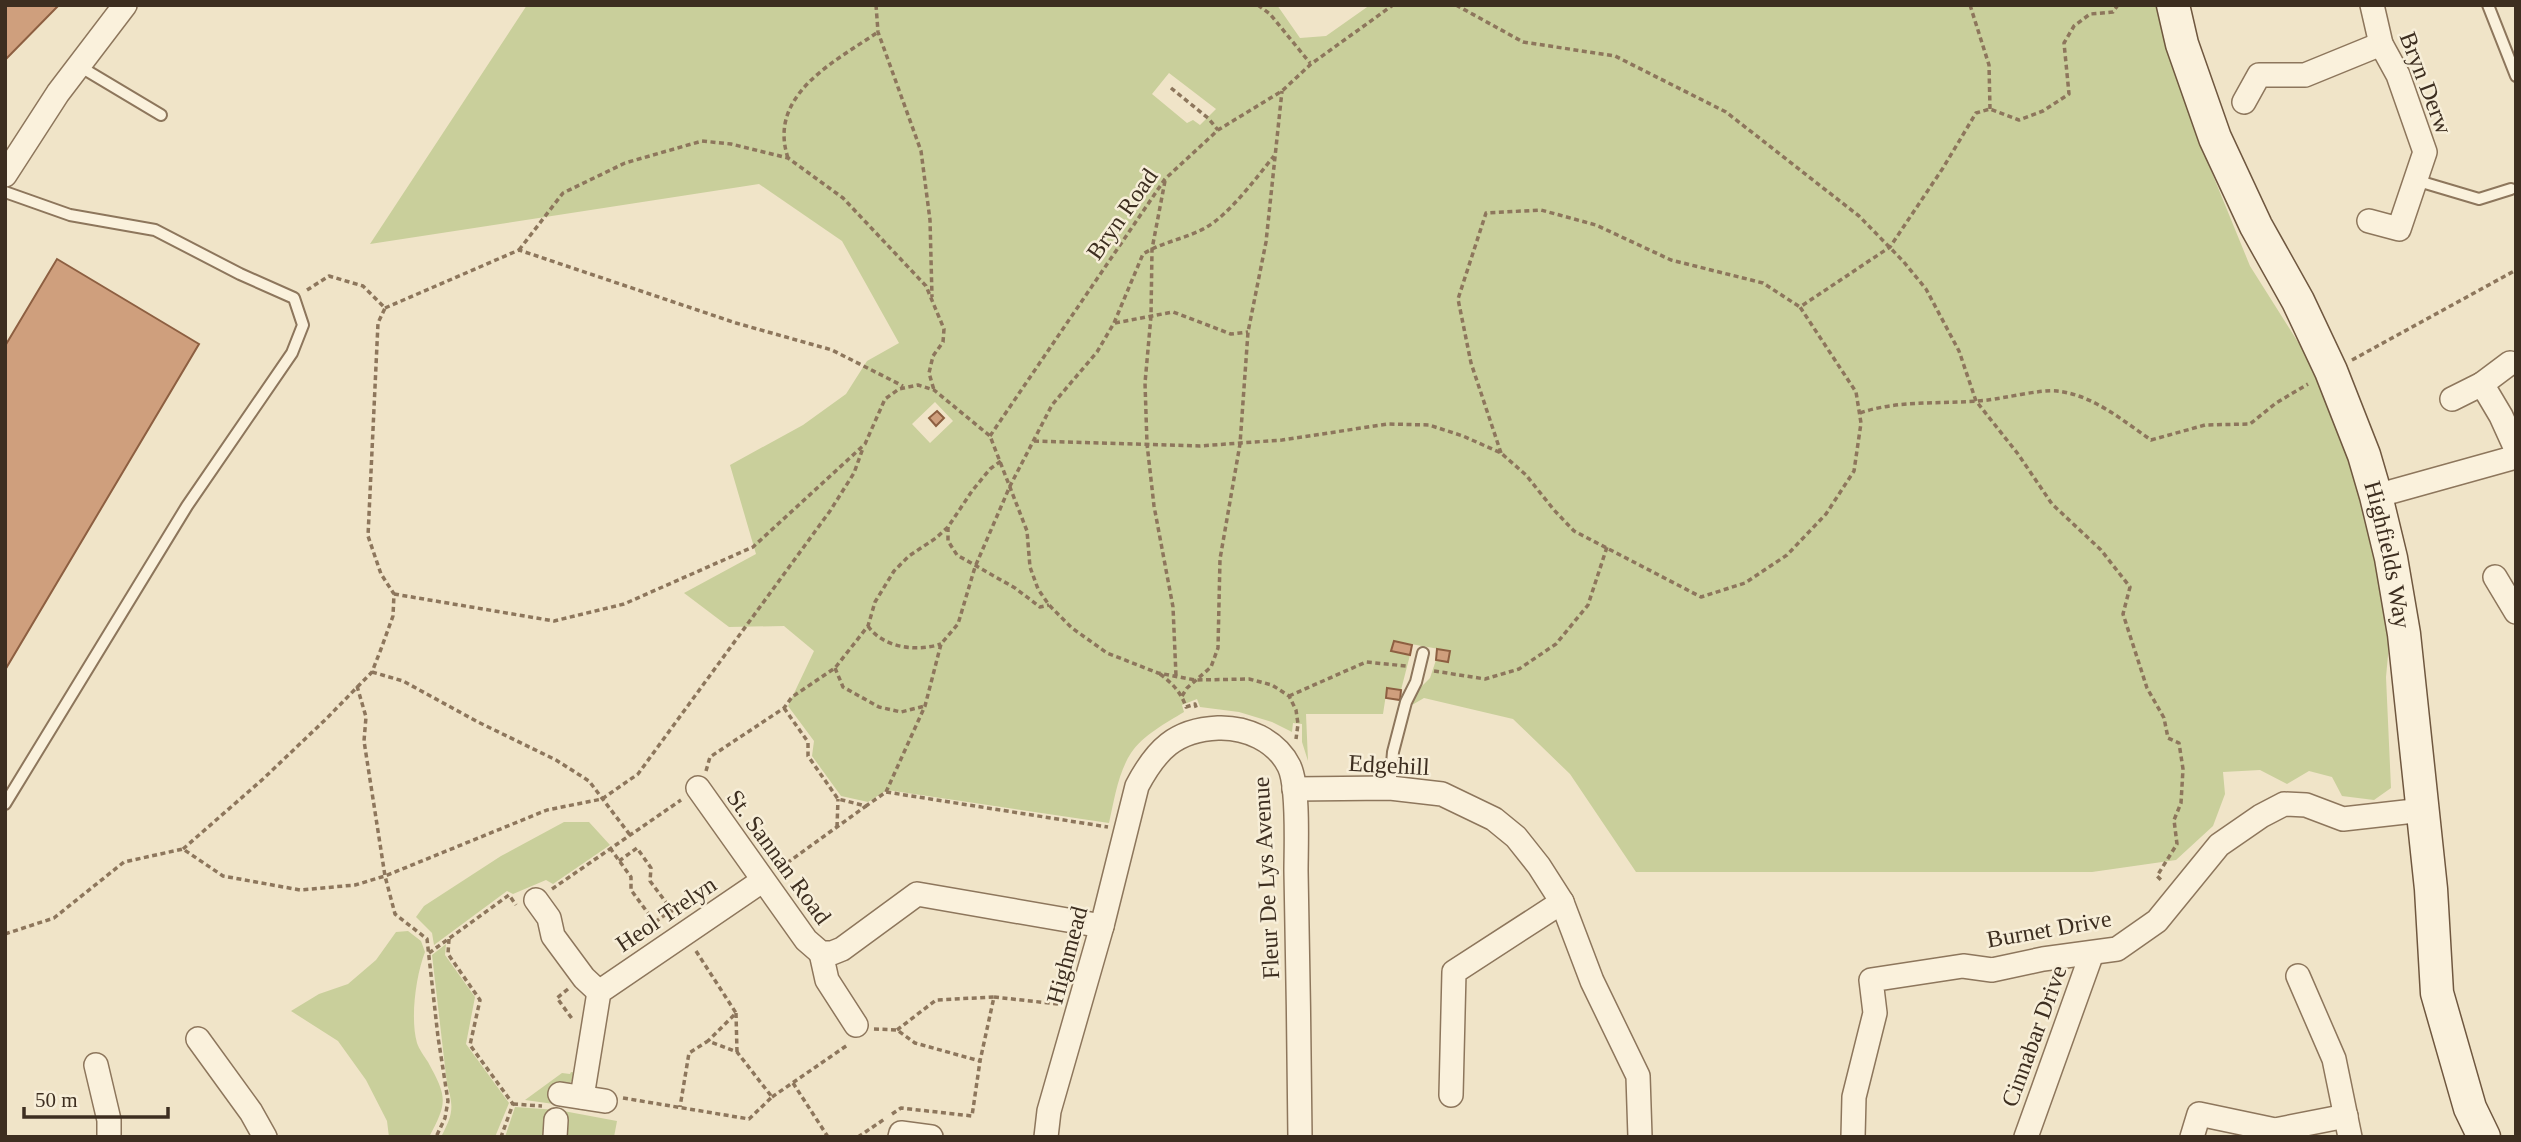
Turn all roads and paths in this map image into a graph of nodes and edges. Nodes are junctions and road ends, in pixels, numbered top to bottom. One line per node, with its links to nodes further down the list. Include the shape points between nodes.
1 (125, 5): 14 (street)
2 (876, 5): 11 (path)
3 (1258, 5): 13 (path)
4 (1394, 5): 13 (path, Bryn Road)
5 (1456, 5): 30 (path, via 1523,42 1615,56 1726,112 1859,216)
6 (1970, 5): 19 (path, via 1989,65)
7 (2118, 5): 19 (path, via 2113,12 2090,13 2074,26 2064,43 2069,94 2019,120)
8 (2173, 5): 42 (main road, Highfields Way, via 2215,138)
9 (2372, 5): 12 (street, Bryn Derw)
10 (2488, 5): 15 (lane)
11 (878, 32): 23 (path, via 807,82 790,106 782,140); 35 (path, via 921,150 930,220)
12 (2381, 44): 18 (street, via 2305,75 2259,75); 26 (street, Bryn Derw, via 2398,75 2425,152)
13 (1311, 64): 17 (path, Bryn Road)
14 (79, 66): 20 (lane); 24 (street)
15 (2516, 76)
16 (1171, 88): 21 (path)
17 (1282, 91): 21 (path, Bryn Road); 22 (path)
18 (2244, 102)
19 (1990, 109): 30 (path, via 1976,113)
20 (161, 115)
21 (1218, 130): 25 (path, Bryn Road)
22 (1274, 156): 31 (path, via 1206,228); 40 (path, via 1266,242)
23 (788, 158): 32 (path, via 702,141 625,163 563,193); 35 (path, via 843,198 926,286)
24 (5, 174)
25 (1165, 179): 31 (path); 49 (path, Bryn Road)
26 (2415, 180): 27 (lane, via 2479,199); 29 (street, Bryn Derw, via 2399,229)
27 (2511, 189)
28 (5, 192): 34 (lane, via 70,215 155,230)
29 (2369, 221)
30 (1890, 247): 36 (path); 47 (path, via 1926,289 1959,351)
31 (1152, 248): 38 (path); 39 (path, via 1143,254)
32 (519, 250): 37 (path); 44 (path, via 832,350)
33 (2516, 270): 42 (path)
34 (294, 298): 37 (path, via 329,276 363,286); 90 (lane, via 303,324 292,353 187,506)
35 (932, 299): 45 (path, via 944,329 929,373)
36 (1800, 307): 48 (path, via 1856,392); 55 (path, via 1763,283 1671,260 1596,225 1541,210 1486,213 1458,299 1471,363)
37 (385, 308): 64 (path, via 378,323 368,536 381,574)
38 (1151, 316): 39 (path); 40 (path, via 1173,312 1231,334); 52 (path, via 1145,383)
39 (1114, 323): 50 (path, via 1097,352 1052,405)
40 (1248, 332): 53 (path)
41 (2510, 363): 43 (street)
42 (2331, 372): 47 (path, via 2276,403 2250,424 2204,425 2151,440 2101,405 2056,391); 59 (main road, Highfields Way)
43 (2482, 384): 46 (street); 54 (street)
44 (905, 387): 45 (path); 51 (path, via 885,399)
45 (934, 390): 49 (path)
46 (2452, 399)
47 (1976, 401): 48 (path, via 1873,408); 100 (path, via 2052,504 2101,550 2130,587 2123,614 2168,738 2179,743 2183,769 2181,803 2174,820 2177,844)
48 (1860, 413): 61 (path, via 1854,471 1826,514 1787,555 1745,583 1701,597)
49 (990, 436): 57 (path)
50 (1034, 441): 52 (path); 58 (path)
51 (865, 444): 64 (path, via 753,547 624,604 554,621); 88 (path, via 854,473 830,511 638,774)
52 (1147, 444): 53 (path); 74 (path, via 1173,607)
53 (1240, 444): 55 (path, via 1388,424 1429,425); 75 (path, via 1220,559 1218,648 1211,667)
54 (2516, 449)
55 (1501, 453): 61 (path, via 1574,531)
56 (2516, 457): 59 (street)
57 (1001, 461): 58 (path); 60 (path, via 990,469)
58 (1010, 486): 62 (path); 65 (path, via 1027,531 1030,567)
59 (2376, 496): 92 (main road, Highfields Way, via 2404,634)
60 (948, 527): 62 (path, via 948,541 957,555); 67 (path, via 894,571 875,603)
61 (1606, 547): 71 (path, via 1588,605 1556,644 1520,668 1485,679)
62 (975, 567): 65 (path, via 1040,607); 68 (path, via 958,624)
63 (2495, 577): 66 (street)
64 (394, 594): 72 (path, via 393,616)
65 (1049, 606): 73 (path, via 1107,653)
66 (2516, 612)
67 (868, 626): 68 (path, via 876,638 912,649); 70 (path)
68 (941, 644): 79 (path)
69 (1423, 653): 71 (lane)
70 (835, 668): 79 (path, via 843,687 879,707 901,712); 80 (path, via 792,697)
71 (1420, 669): 78 (path, via 1366,662); 85 (lane, via 1393,752)
72 (372, 672): 76 (path); 88 (path, via 402,681 556,760 589,780)
73 (1158, 673): 74 (path); 77 (path)
74 (1176, 676): 75 (path)
75 (1195, 680): 77 (path); 78 (path, via 1250,679)
76 (357, 686): 97 (path, via 263,779); 99 (path, via 366,717 364,741)
77 (1182, 696): 81 (path, via 1186,707 1195,704)
78 (1289, 696): 82 (path, via 1296,710 1296,741)
79 (925, 706): 87 (path)
80 (784, 708): 84 (path, via 710,757); 89 (path, via 808,742 808,756)
81 (1199, 716)
82 (1281, 755): 83 (street, Fleur De Lys Avenue, via 1265,740 1245,731 1202,729 1161,749); 86 (street, Fleur De Lys Avenue, via 1290,767)
83 (1137, 786): 106 (street, Highmead)
84 (697, 787): 95 (path); 101 (street, St. Sannan Road)
85 (1390, 788): 86 (street, Edgehill); 103 (street, Edgehill, via 1443,794 1493,818 1516,837)
86 (1294, 789): 144 (street, Fleur De Lys Avenue)
87 (886, 792): 91 (path); 94 (path)
88 (602, 799): 95 (path); 99 (path, via 547,810)
89 (838, 799): 91 (path); 93 (path)
90 (5, 804)
91 (866, 806): 93 (path)
92 (2423, 810): 112 (street, Burnet Drive, via 2343,819 2306,805 2284,804 2219,845 2157,921 2117,949); 149 (main road, Highfields Way, via 2437,993 2470,1108)
93 (837, 827): 101 (path)
94 (1113, 827)
95 (630, 835): 96 (path)
96 (610, 848): 98 (path); 102 (path)
97 (183, 849): 99 (path, via 223,876 300,890); 108 (path, via 124,862 54,918)
98 (619, 860): 104 (path, via 637,848 652,868 650,881); 105 (path, via 631,877 631,890)
99 (385, 876): 110 (path, via 395,914 427,939)
100 (2157, 876)
101 (762, 881): 107 (street, Heol Trelyn); 111 (street, St. Sannan Road)
102 (536, 900): 109 (path, via 509,895); 115 (street, via 549,918 553,936)
103 (1562, 902): 128 (street, via 1454,972); 145 (street, Edgehill, via 1592,981 1638,1076)
104 (672, 910): 105 (path); 107 (path)
105 (655, 922): 107 (path)
106 (1102, 926): 111 (street, St. Sannan Road, via 917,894 842,949); 117 (street, Highmead)
107 (677, 931): 115 (street, Heol Trelyn); 118 (path)
108 (5, 934)
109 (449, 939): 110 (path); 131 (path, via 448,954 480,1000 470,1045)
110 (429, 953): 137 (path, via 448,1101)
111 (821, 953): 120 (street, St. Sannan Road, via 827,980)
112 (2092, 953): 146 (street, Burnet Drive, via 1992,970 1963,965 1871,980 1875,1013 1854,1097); 147 (street, Cinnabar Drive)
113 (2298, 976): 134 (street, via 2334,1059)
114 (576, 984): 119 (path, via 556,998)
115 (599, 992): 133 (street)
116 (994, 997): 117 (path); 121 (path, via 936,1000); 125 (path)
117 (1080, 1006): 143 (street, Highmead, via 1049,1111)
118 (736, 1013): 123 (path); 124 (path)
119 (577, 1026)
120 (854, 1030): 121 (path); 127 (path)
121 (897, 1030): 125 (path, via 915,1043)
122 (198, 1039): 136 (street)
123 (708, 1041): 124 (path); 132 (path, via 688,1053)
124 (737, 1052): 129 (path)
125 (980, 1061): 140 (path, via 972,1116 901,1108)
126 (96, 1065): 135 (street, via 109,1120)
127 (793, 1083): 129 (path); 139 (path)
128 (1451, 1096)
129 (772, 1097): 130 (path, via 749,1119 620,1098)
130 (610, 1102): 133 (street)
131 (513, 1104): 133 (path); 138 (path)
132 (680, 1107)
133 (560, 1111)
134 (2348, 1126): 148 (street, via 2275,1130 2199,1114)
135 (108, 1137)
136 (265, 1137)
137 (436, 1137)
138 (501, 1137)
139 (828, 1137)
140 (858, 1137)
141 (900, 1137): 142 (street, via 901,1133)
142 (931, 1137)
143 (1046, 1137)
144 (1300, 1137)
145 (1640, 1137)
146 (1853, 1137)
147 (2026, 1137)
148 (2192, 1137)
149 (2484, 1137)

